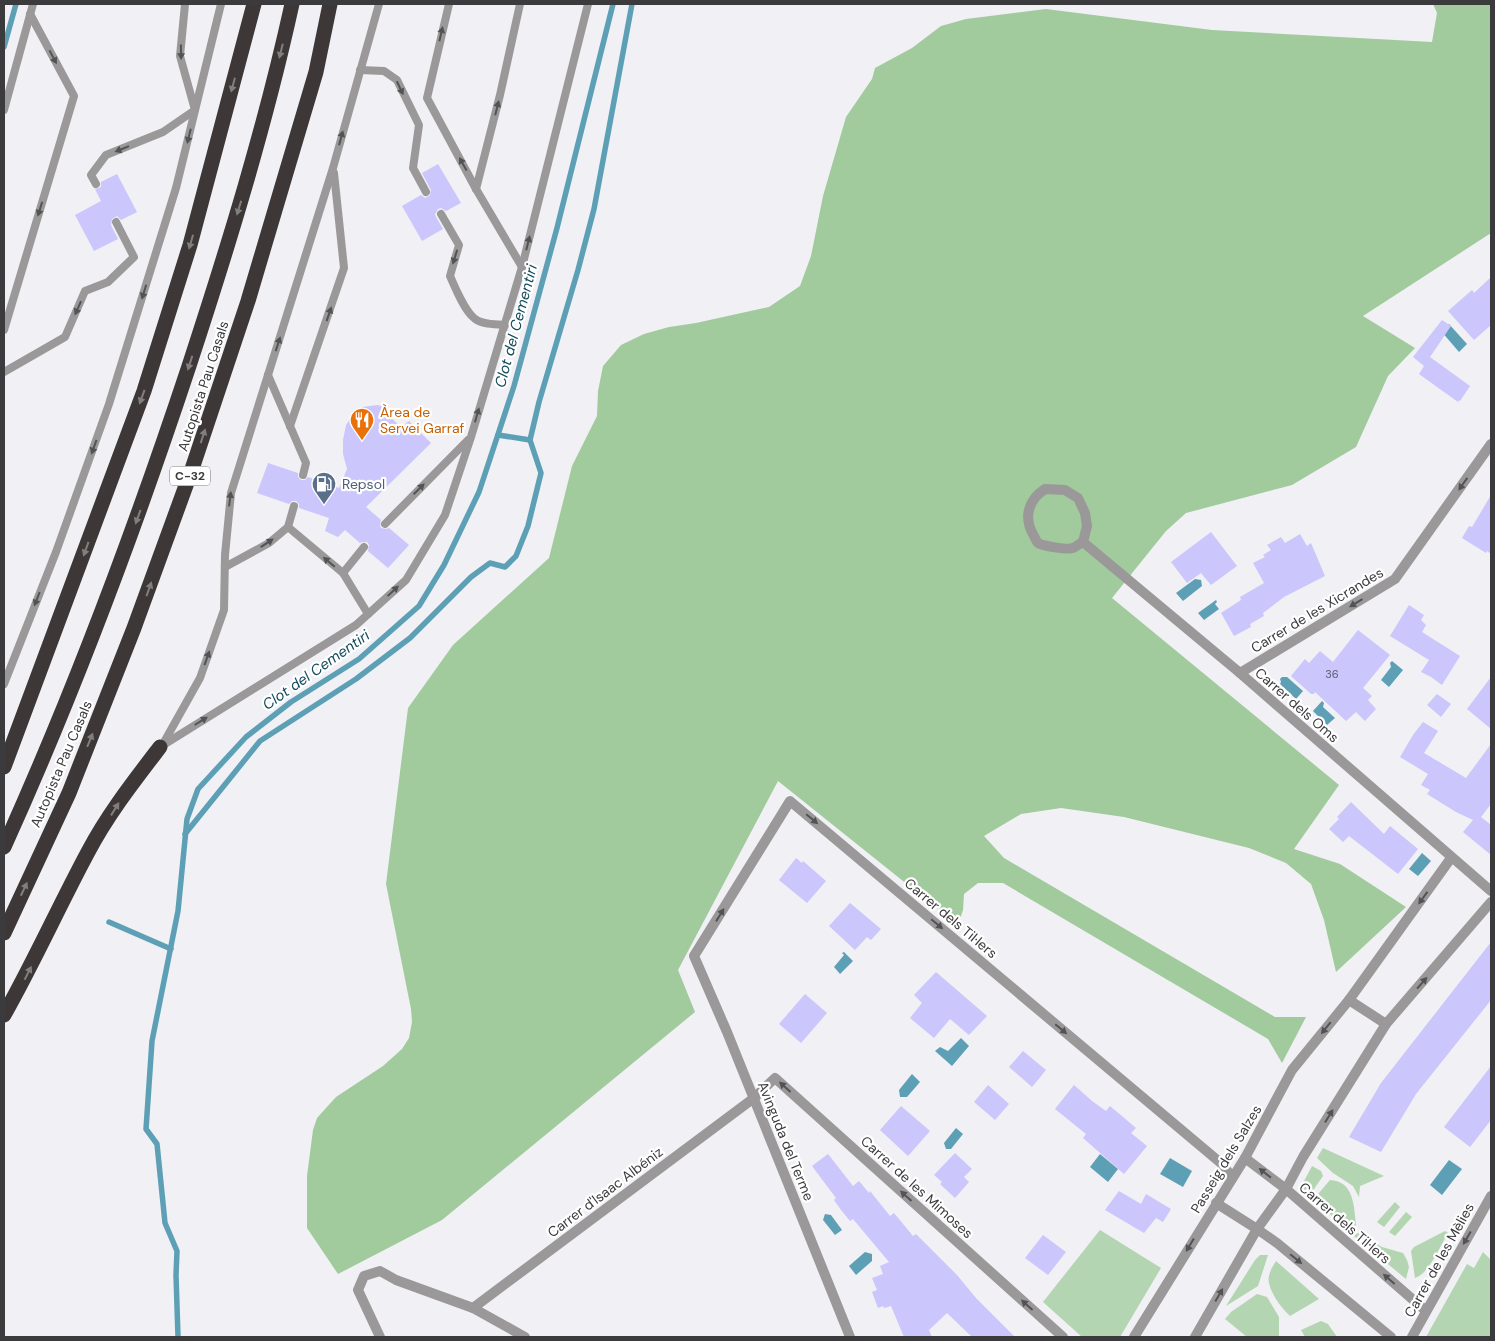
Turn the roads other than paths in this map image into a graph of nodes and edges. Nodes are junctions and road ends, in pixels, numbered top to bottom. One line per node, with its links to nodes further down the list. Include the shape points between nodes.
1 (33, 4): 11 (lane)
2 (185, 4): 14 (lane, one-way to 14, via 180,56)
3 (221, 4): 14 (lane)
4 (254, 4): 41 (highway, one-way to 41, via 190,246 153,364)
5 (292, 4): 42 (highway, Autopista Pau Casals / C-32, one-way to 42, via 253,163 150,483 65,707)
6 (330, 4): 46 (highway, Autopista Pau Casals / C-32, one-way to 6, via 69,793 192,469 248,300 314,81)
7 (378, 4): 12 (lane)
8 (449, 4): 17 (lane, one-way to 8, via 427,98)
9 (520, 4): 17 (lane, one-way to 9)
10 (588, 4): 21 (lane, one-way to 10)
11 (30, 14): 13 (lane); 23 (lane, one-way to 23, via 74,96)
12 (360, 70): 15 (lane, one-way to 12); 18 (lane, one-way to 18, via 384,71 397,80 419,125 413,168)
13 (4, 110)
14 (195, 110): 16 (lane, one-way to 16, via 163,132 106,155 91,174); 39 (lane, one-way to 39, via 176,188 109,404)
15 (333, 168): 25 (lane, one-way to 15); 26 (lane, one-way to 15, via 344,268)
16 (96, 184)
17 (476, 189): 21 (lane)
18 (426, 192)
19 (441, 214): 22 (lane, one-way to 22, via 459,245 450,276 459,296 474,319)
20 (116, 222): 24 (lane, one-way to 24, via 134,257 108,282 85,291 65,337)
21 (522, 267): 22 (lane)
22 (505, 325): 27 (lane, one-way to 22)
23 (4, 330)
24 (4, 372)
25 (268, 375): 26 (lane); 35 (lane, one-way to 25, via 231,493)
26 (290, 426): 29 (lane, via 306,463)
27 (470, 437): 31 (lane, one-way to 27); 37 (lane, one-way to 27, via 406,580 444,515)
28 (1491, 444): 38 (street, Carrer de les Xicrandes, one-way to 38, via 1395,579)
29 (303, 475)
30 (294, 506): 32 (lane)
31 (385, 524)
32 (288, 527): 35 (lane, one-way to 32, via 269,543); 36 (lane, one-way to 32)
33 (1083, 542): 33 (street, via 1087,526 1078,498 1065,490 1045,489 1037,494 1027,516 1029,528 1038,542 1050,547 1073,548); 38 (street, Carrer dels Oms)
34 (364, 547): 36 (lane)
35 (225, 567): 40 (lane, one-way to 35, via 200,678 224,610)
36 (343, 573): 37 (lane)
37 (368, 614): 40 (lane, one-way to 37, via 356,625)
38 (1240, 673): 43 (street, Carrer dels Oms)
39 (4, 684)
40 (160, 747): 49 (highway, one-way to 40, via 89,850 126,790)
41 (4, 767)
42 (4, 846)
43 (1451, 858): 44 (street, Carrer dels Oms); 48 (street, Passeig dels Salzes, one-way to 48)
44 (1491, 891)
45 (1491, 902): 50 (street, one-way to 45)
46 (4, 933)
47 (694, 956): 51 (street, Avinguda del Terme); 53 (street, Carrer dels Til·lers, one-way to 53, via 790,801 1222,1164)
48 (1350, 1000): 50 (street); 52 (street, Passeig dels Salzes, one-way to 52, via 1292,1070)
49 (4, 1015)
50 (1386, 1024): 54 (street, one-way to 50)
51 (754, 1098): 58 (street, Carrer d'Isaac Albéniz); 62 (street, Avinguda del Terme); 63 (street, Carrer de les Mimoses, one-way to 51, via 775,1078)
52 (1245, 1158): 53 (street, Passeig dels Salzes); 54 (street, Carrer dels Til·lers, one-way to 52)
53 (1232, 1177): 56 (street, Passeig dels Salzes)
54 (1286, 1189): 57 (street); 59 (street, Carrer dels Til·lers, one-way to 54)
55 (1491, 1196): 59 (street, Carrer de les Mèlies, one-way to 59)
56 (1216, 1203): 57 (street); 64 (street, Passeig dels Salzes, one-way to 64)
57 (1257, 1229): 65 (street, one-way to 57); 66 (street, one-way to 66)
58 (473, 1308): 60 (street, via 380,1271 364,1276 358,1290); 61 (street)
59 (1426, 1311): 67 (street, Carrer de les Mèlies)
60 (380, 1337)
61 (525, 1337)
62 (850, 1337)
63 (1063, 1337)
64 (1134, 1337)
65 (1195, 1337)
66 (1391, 1337)
67 (1412, 1337)

